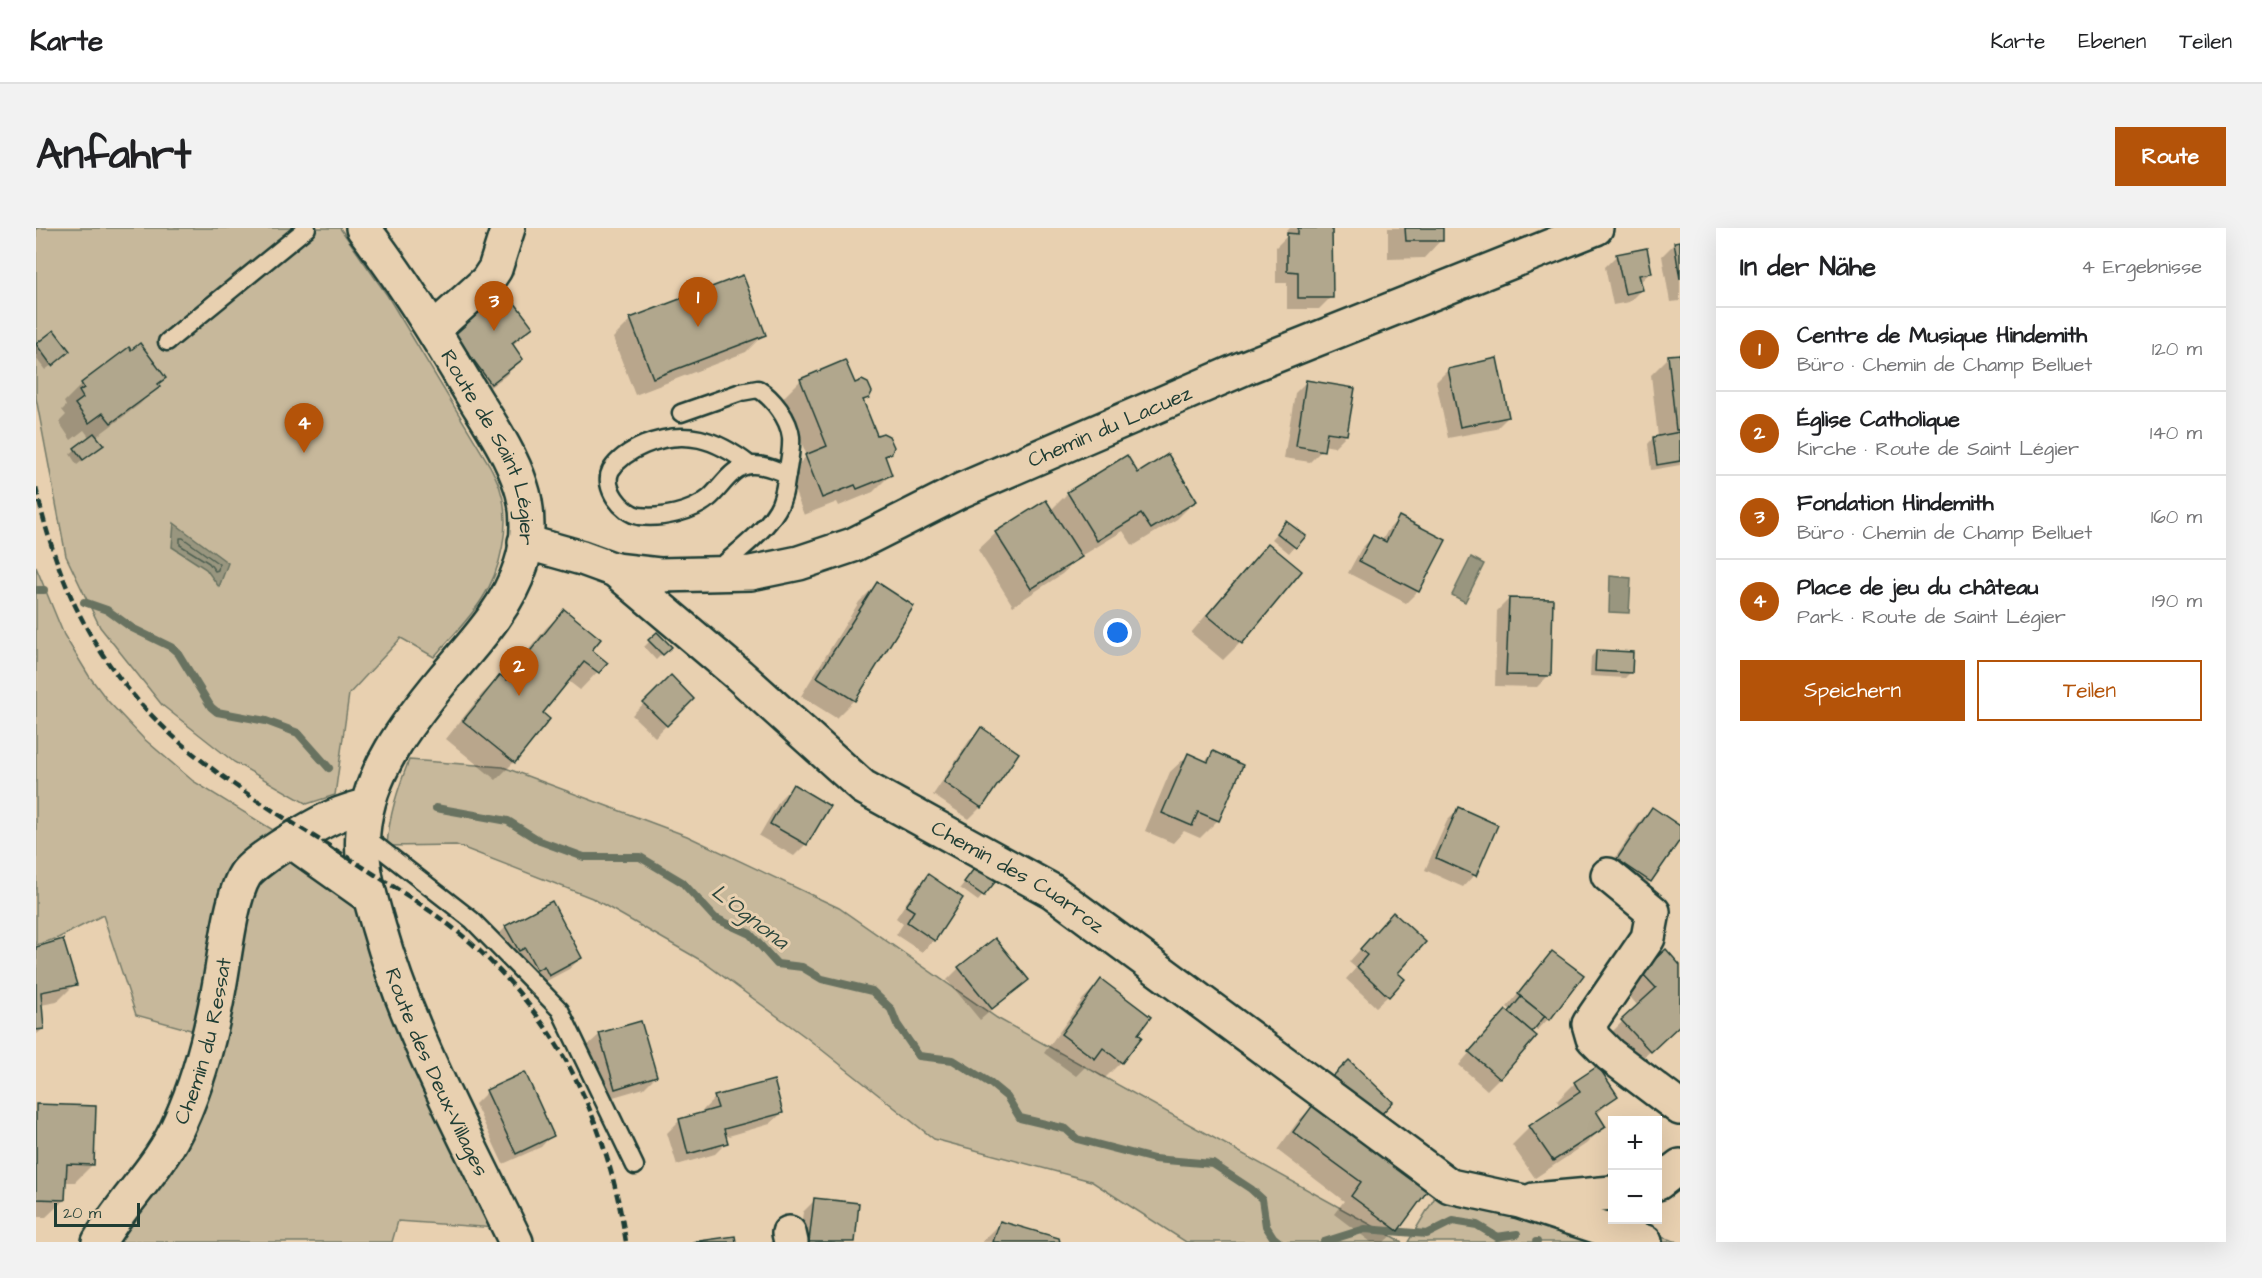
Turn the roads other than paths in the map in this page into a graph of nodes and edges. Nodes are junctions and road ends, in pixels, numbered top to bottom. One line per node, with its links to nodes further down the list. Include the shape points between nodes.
1 (307, 228): 6 (lane)
2 (363, 228): 5 (street, Route de Saint Légier)
3 (508, 228): 5 (street, via 495,269 487,281)
4 (1596, 228): 12 (street, Chemin du Lacuez, via 1244,368 962,490 853,545 799,563 751,573)
5 (434, 329): 10 (street, Route de Saint Légier, via 512,464 524,500)
6 (167, 342)
7 (681, 412): 9 (lane, via 758,389 769,396 791,435)
8 (750, 465): 8 (lane, via 727,477 708,499 693,508 664,515 637,516 627,511 612,493 609,479 611,470 628,453 671,437 692,436 712,442); 9 (lane)
9 (787, 474): 12 (lane, via 778,508 752,540)
10 (525, 542): 11 (street, Chemin des Cuarroz); 13 (street, Route de Saint Légier, via 521,565 492,620 399,736 386,759)
11 (615, 570): 12 (street, Chemin du Lacuez, via 659,575); 22 (street, Chemin des Cuarroz, via 862,787 1052,891 1450,1186)
12 (712, 574)
13 (364, 820): 14 (street, Chemin du Ressat, via 339,814); 16 (street, Route de Saint Légier, via 363,867); 18 (lane, via 472,920 560,1010)
14 (291, 841): 16 (street); 23 (street, Chemin du Ressat, via 253,865 242,880 216,1004 197,1078 180,1122 168,1146)
15 (1608, 875): 17 (street, via 1653,912 1648,938 1589,1024 1593,1038)
16 (370, 897): 24 (street, Route des Deux-Villages, via 412,1024)
17 (1680, 1107)
18 (635, 1166)
19 (1680, 1166): 20 (street)
20 (1662, 1180)
21 (1608, 1193): 22 (street, Chemin des Cuarroz)
22 (1520, 1202): 25 (street, Chemin des Cuarroz)
23 (99, 1242)
24 (516, 1242)
25 (1645, 1242)

